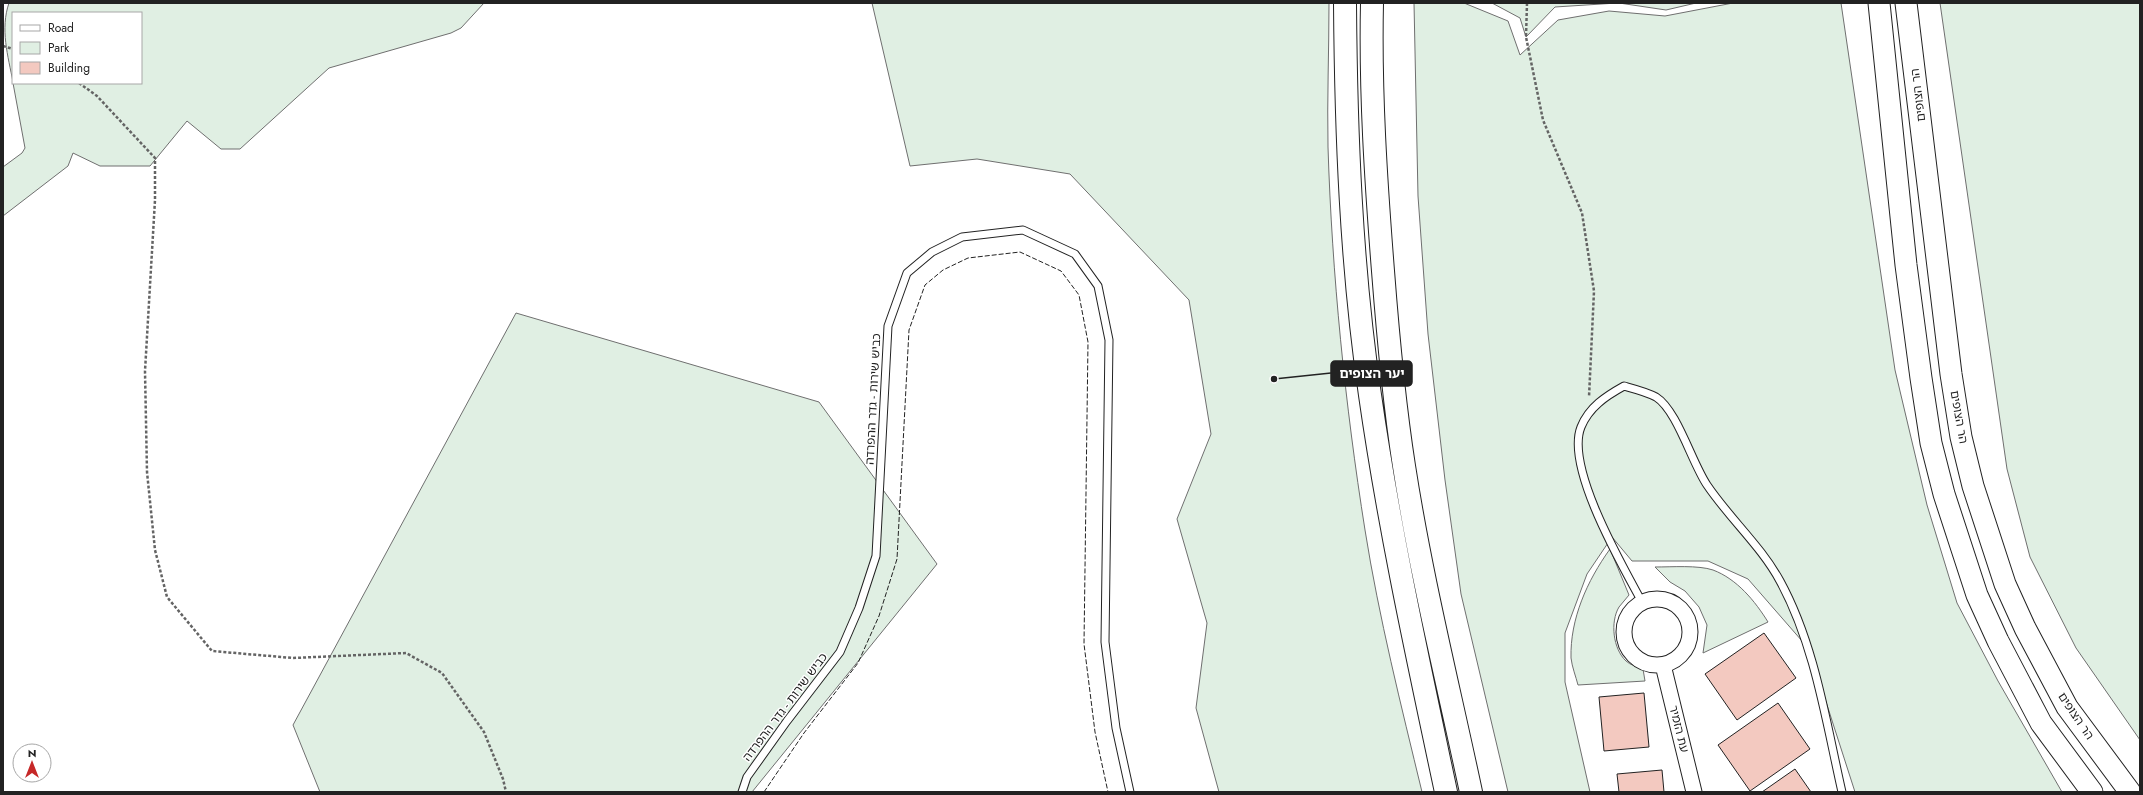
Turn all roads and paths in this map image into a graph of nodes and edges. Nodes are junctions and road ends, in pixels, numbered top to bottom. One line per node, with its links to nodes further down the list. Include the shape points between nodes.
1 (1345, 3): 13 (main road, via 1345,82 1350,184 1361,325 1382,473 1404,597)
2 (1372, 3): 14 (main road, via 1371,61 1378,203 1388,336 1404,465 1421,564)
3 (1527, 3): 7 (path, via 1526,37 1542,120 1582,213 1594,291)
4 (1879, 3): 17 (main road, via 1913,318 1931,443 1944,494 1977,595 1998,641 2041,723)
5 (1906, 3): 18 (main road, הר הצופים, via 1951,374 1961,437 1973,486 2005,584 2025,628 2067,707)
6 (80, 84): 10 (path, via 97,96 155,158 145,371 147,472 155,550 167,597 212,650 292,658 406,654 442,672 484,732)
7 (1588, 414): 8 (lane, via 1580,428 1578,445 1583,476 1602,524); 16 (lane, via 1607,395 1624,386 1656,397 1668,408 1707,484 1766,557 1799,620)
8 (1642, 602): 9 (street, via 1626,619 1625,642 1634,657 1644,663); 9 (street, via 1664,599 1675,603 1684,611 1689,621 1690,638 1683,654)
9 (1663, 665): 15 (street, עת הזמיר)
10 (506, 792)
11 (742, 792): 12 (lane, כביש שירות - גדר ההפרדה, via 747,777 840,652 859,608 876,556 888,326 907,273 932,252 962,237 1024,230 1075,254 1098,286 1109,340 1105,642 1116,728)
12 (1130, 792)
13 (1446, 792)
14 (1472, 792)
15 (1694, 792)
16 (1842, 792)
17 (2092, 792)
18 (2130, 792)

